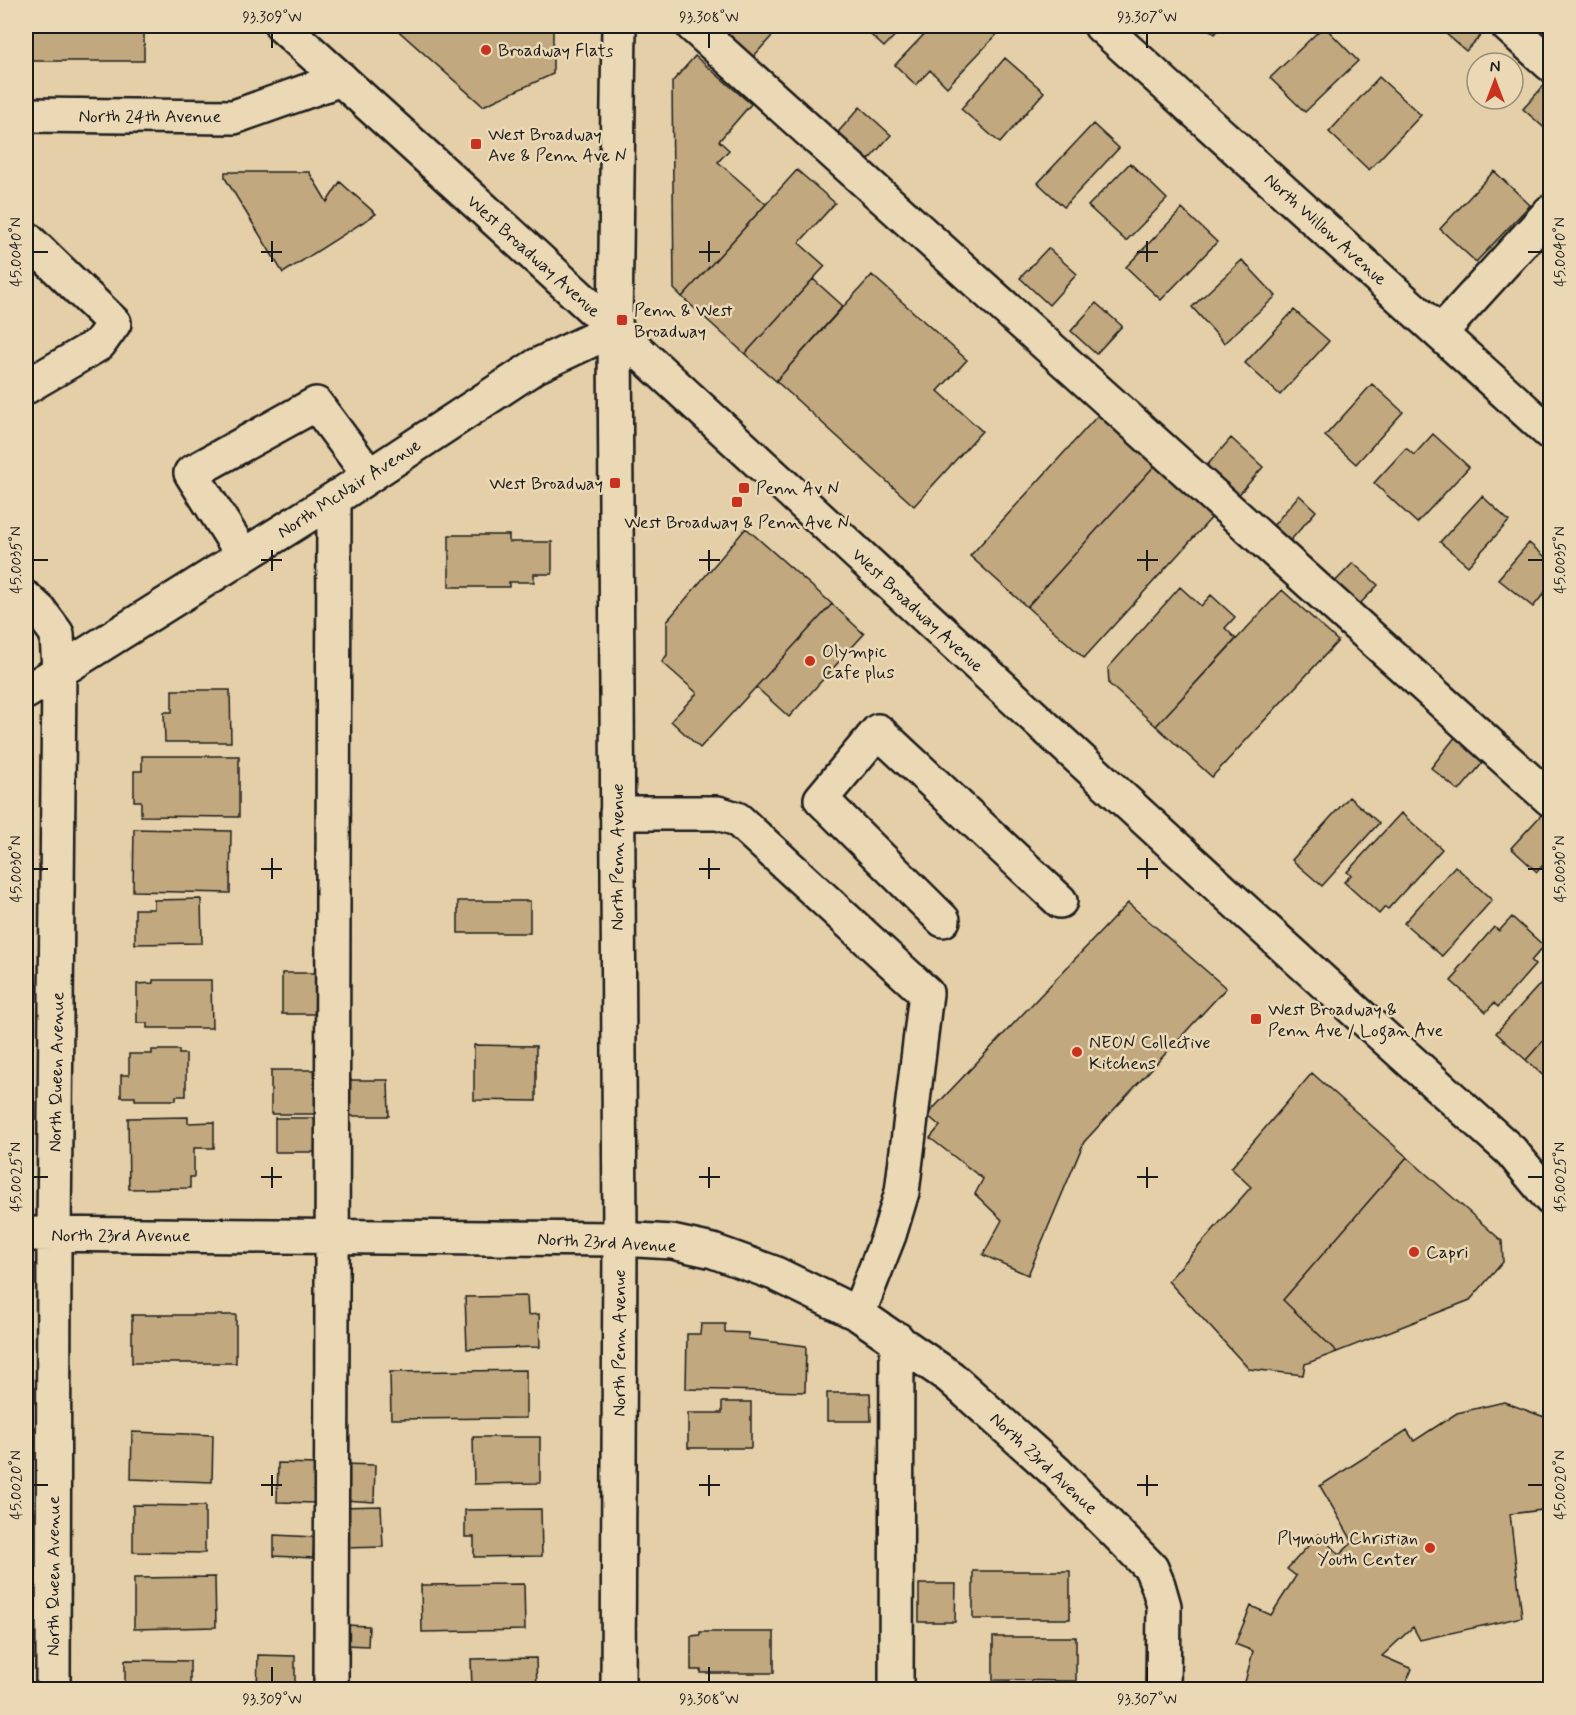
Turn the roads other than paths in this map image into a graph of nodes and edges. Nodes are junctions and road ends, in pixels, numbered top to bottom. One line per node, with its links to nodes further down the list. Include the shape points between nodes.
1 (282, 26): 7 (street, West Broadway Avenue)
2 (619, 26): 11 (street, North Penn Avenue)
3 (693, 26): 21 (street)
4 (1101, 26): 12 (street, North Willow Avenue)
5 (1508, 26): 6 (street)
6 (1551, 63)
7 (340, 79): 8 (street, North 24th Avenue, via 234,117); 11 (street, West Broadway Avenue)
8 (26, 115)
9 (1551, 212): 12 (street)
10 (26, 238): 13 (street, via 114,323 99,344)
11 (615, 329): 15 (street, North McNair Avenue, via 536,366); 22 (street, North Penn Avenue); 25 (street, West Broadway Avenue, via 1140,816 1511,1150)
12 (1440, 333): 14 (street, North Willow Avenue)
13 (26, 387)
14 (1551, 433)
15 (369, 475): 16 (street, North McNair Avenue); 17 (street, via 316,404 191,473)
16 (333, 499): 17 (street, North McNair Avenue); 27 (street)
17 (243, 555): 19 (street, North McNair Avenue)
18 (26, 598): 19 (street, North Queen Avenue, via 57,634)
19 (59, 671): 20 (street, North McNair Avenue); 26 (street, North Queen Avenue)
20 (26, 692)
21 (1551, 799)
22 (617, 813): 28 (street, North Penn Avenue); 29 (street, via 718,813 737,819 926,993 902,1192)
23 (1059, 901): 24 (street, via 878,731 820,799)
24 (943, 921)
25 (1551, 1197)
26 (40, 1235): 27 (street, North 23rd Avenue); 31 (street, North Queen Avenue)
27 (331, 1237): 28 (street, North 23rd Avenue); 32 (street)
28 (620, 1239): 29 (street, North 23rd Avenue, via 672,1242 713,1251 774,1273); 33 (street, North Penn Avenue)
29 (858, 1314): 30 (street, North 23rd Avenue)
30 (897, 1339): 34 (street); 35 (street, North 23rd Avenue, via 950,1377 1003,1423 1150,1568 1164,1606)
31 (53, 1689)
32 (331, 1689)
33 (618, 1689)
34 (896, 1689)
35 (1163, 1689)

